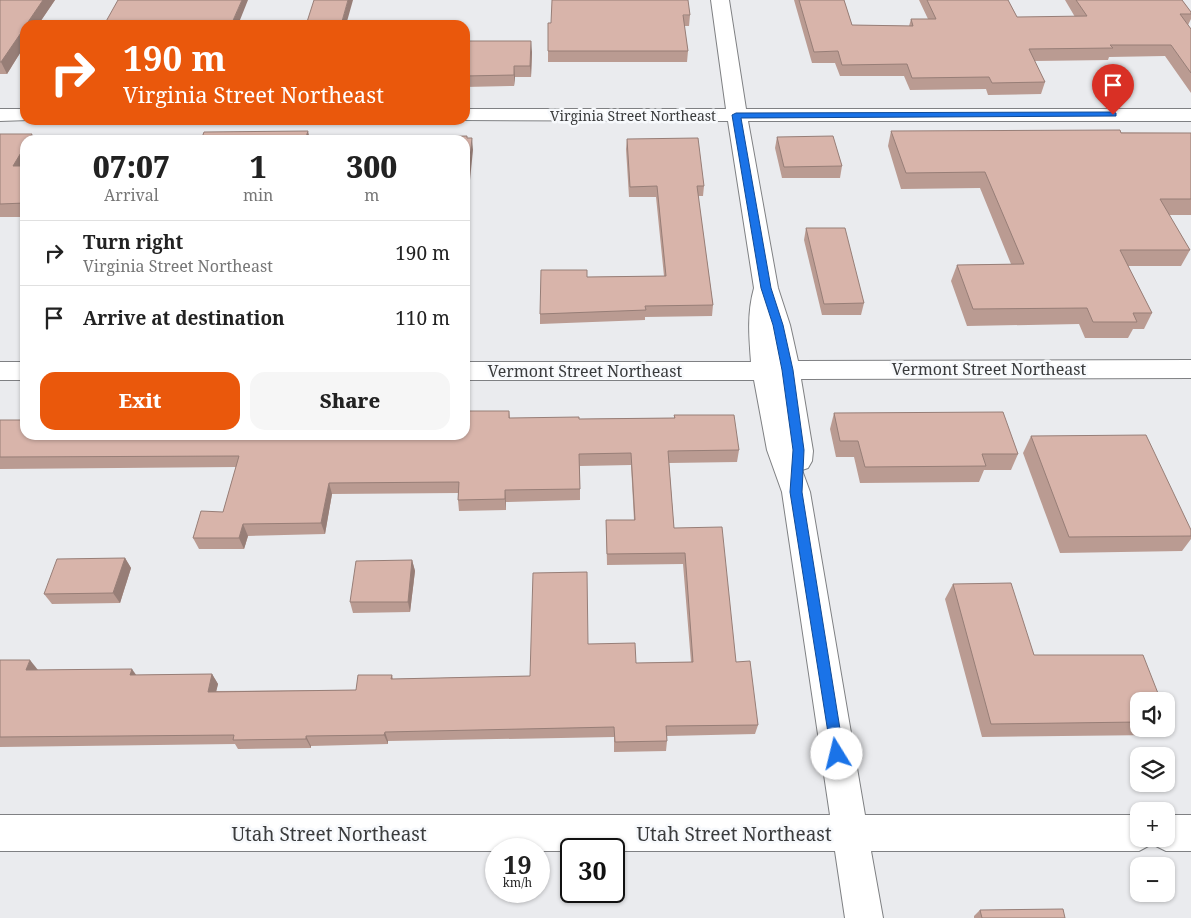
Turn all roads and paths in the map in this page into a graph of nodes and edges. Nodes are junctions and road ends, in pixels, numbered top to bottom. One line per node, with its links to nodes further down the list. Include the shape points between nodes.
1 (720, 0): 6 (street)
2 (1191, 114): 6 (street, Virginia Street Northeast)
3 (0, 115): 4 (street)
4 (20, 115)
5 (470, 115): 6 (street, Virginia Street Northeast)
6 (736, 115): 11 (street, via 766,288 760,326)
7 (1191, 369): 11 (street, Vermont Street Northeast)
8 (0, 371): 9 (street)
9 (20, 371)
10 (470, 371): 11 (street, Vermont Street Northeast)
11 (776, 371): 16 (street, via 780,450 796,492)
12 (0, 833): 16 (street, Utah Street Northeast)
13 (1130, 833): 16 (street, Utah Street Northeast)
14 (1175, 833): 15 (street)
15 (1191, 833)
16 (850, 834): 17 (street)
17 (864, 918)

